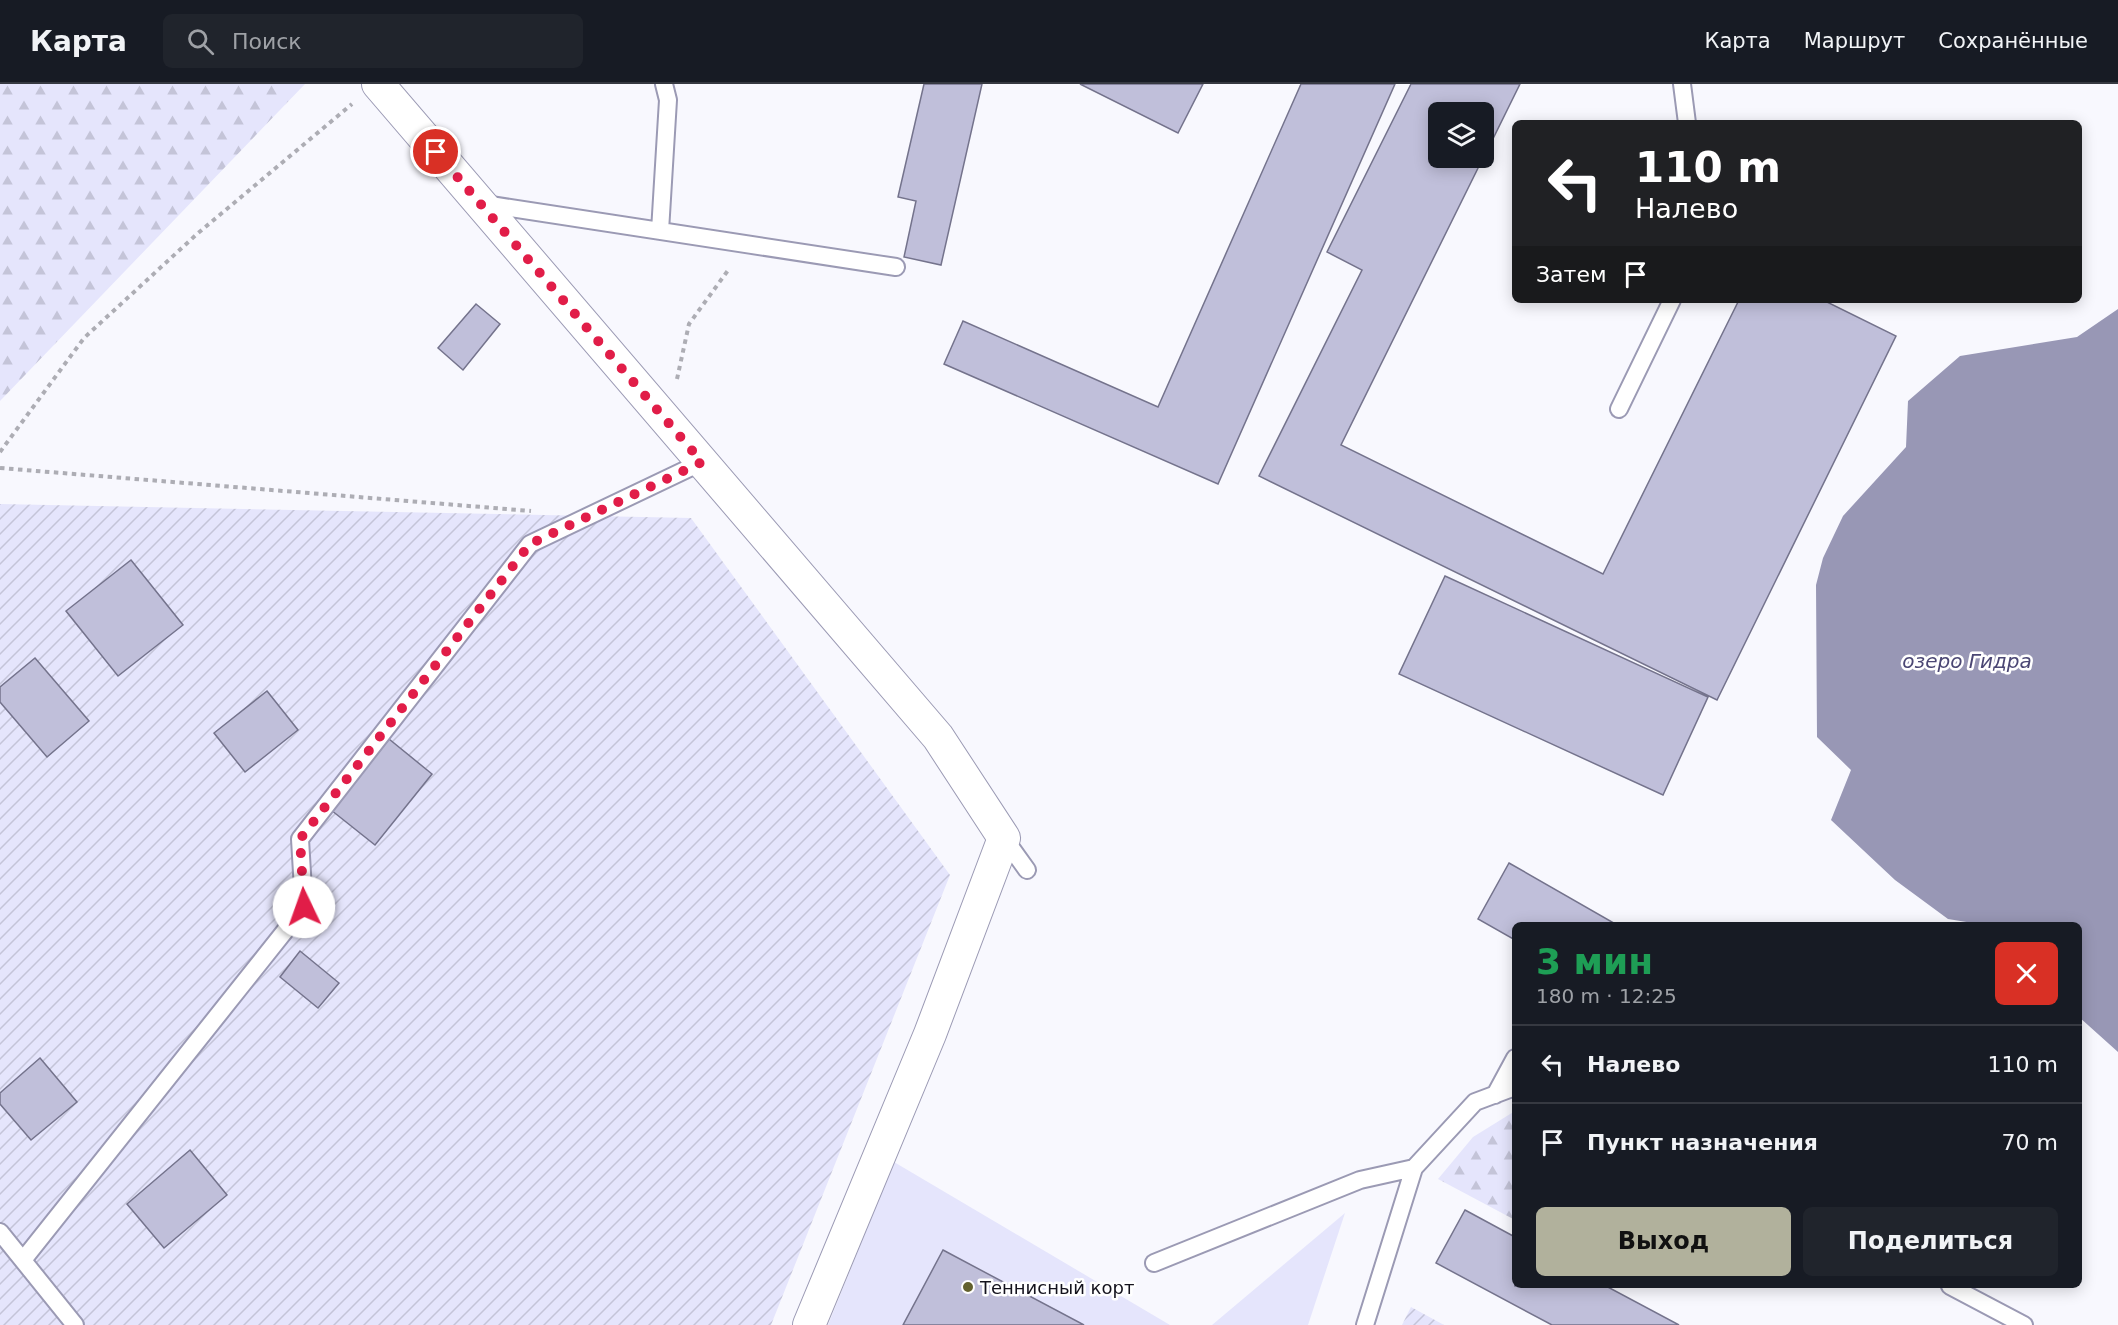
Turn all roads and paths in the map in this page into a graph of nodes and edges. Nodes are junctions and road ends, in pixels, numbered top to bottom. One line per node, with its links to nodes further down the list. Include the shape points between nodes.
1 (378, 84): 6 (street)
2 (664, 84): 7 (lane, via 668,100)
3 (1682, 84): 4 (lane)
4 (1687, 120)
5 (322, 128): 13 (path, via 197,234 84,338)
6 (480, 204): 7 (lane); 14 (street)
7 (660, 231): 8 (lane)
8 (762, 246): 9 (lane); 11 (path, via 728,269 689,324)
9 (896, 267)
10 (1671, 303): 12 (lane)
11 (675, 389)
12 (1619, 409)
13 (0, 452)
14 (702, 462): 17 (street, via 938,737); 24 (lane, via 530,544 300,839 304,907)
15 (0, 468): 16 (path, via 528,512)
16 (539, 508)
17 (1004, 838): 18 (lane); 28 (street, via 930,1034)
18 (1027, 870)
19 (1512, 1064): 21 (lane)
20 (1512, 1088): 21 (lane)
21 (1495, 1095): 22 (lane, via 1475,1102)
22 (1414, 1168): 25 (lane, via 1360,1180); 29 (lane)
23 (0, 1232): 24 (lane)
24 (22, 1260): 27 (lane)
25 (1154, 1263)
26 (1954, 1288): 30 (lane)
27 (75, 1325)
28 (809, 1325)
29 (1365, 1325)
30 (2024, 1325)

